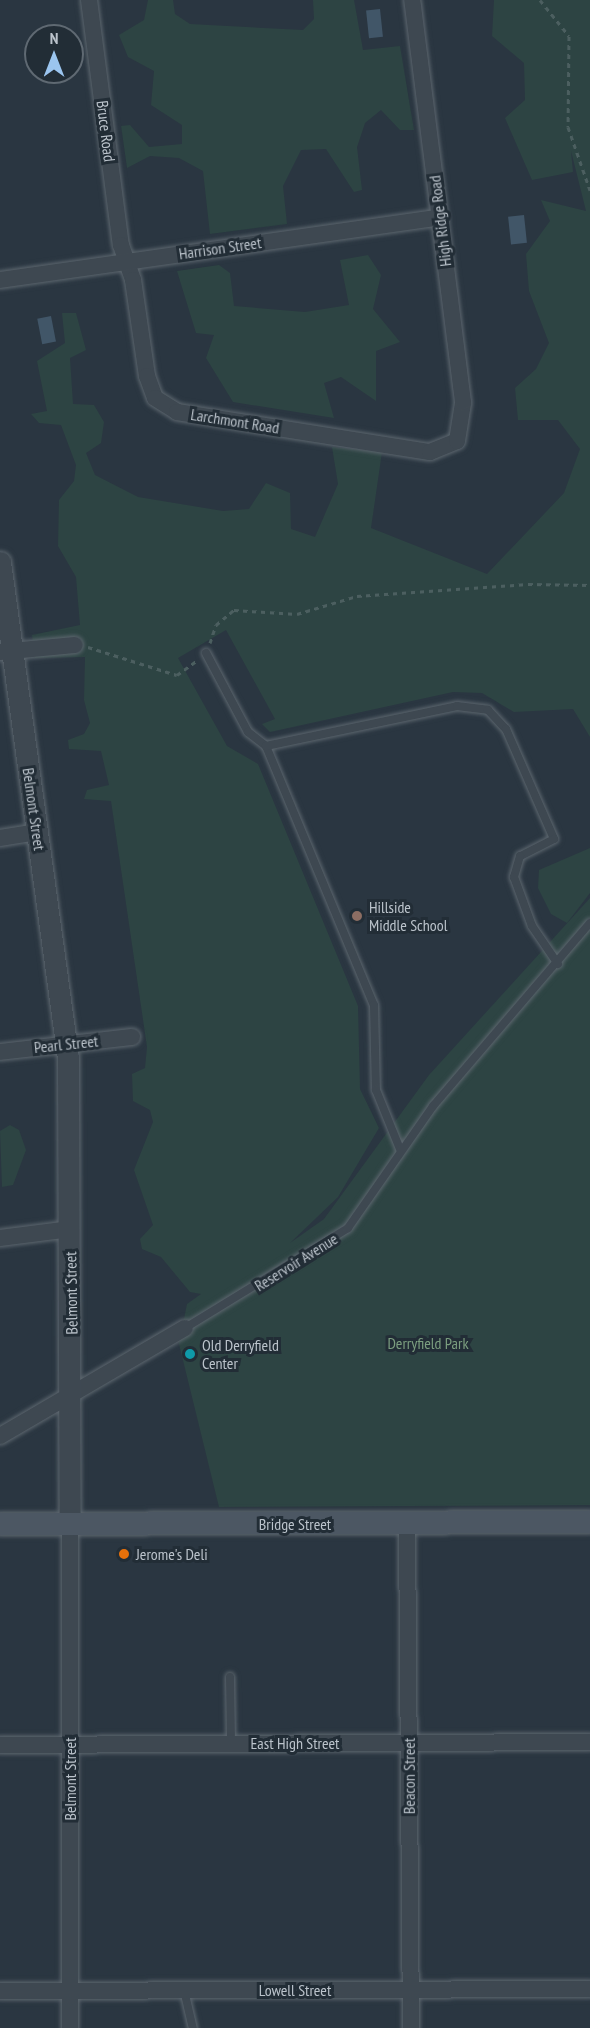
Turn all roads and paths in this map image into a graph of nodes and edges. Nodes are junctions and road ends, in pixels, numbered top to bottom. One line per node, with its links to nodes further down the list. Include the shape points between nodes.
1 (89, 0): 6 (street, Bruce Road)
2 (412, 0): 5 (street, High Ridge Road)
3 (540, 0): 4 (path, via 568,36 568,127)
4 (590, 190)
5 (441, 218): 6 (street, Harrison Street); 8 (street, High Ridge Road, via 462,385)
6 (126, 261): 7 (street, Harrison Street); 8 (street, Larchmont Road, via 147,376 164,406 429,452)
7 (0, 280)
8 (457, 441)
9 (0, 562): 12 (street, Belmont Street)
10 (590, 585): 13 (path, via 528,584 357,596 297,614 234,610 216,625)
11 (75, 645): 12 (street); 13 (path, via 177,675)
12 (6, 652): 15 (street, Belmont Street)
13 (206, 653): 14 (lane, via 248,732)
14 (266, 746): 18 (lane, via 457,706 488,710 506,729 554,839 520,856 514,871 532,926); 22 (lane, via 374,1005 374,1082)
15 (37, 832): 16 (street); 20 (street, Belmont Street)
16 (0, 838)
17 (590, 923): 18 (lane, Reservoir Avenue)
18 (558, 964): 22 (lane, Reservoir Avenue)
19 (132, 1037): 20 (street, Pearl Street)
20 (66, 1044): 21 (street, Pearl Street); 23 (street, Belmont Street)
21 (0, 1052)
22 (400, 1149): 25 (lane, Reservoir Avenue, via 360,1214 334,1241)
23 (70, 1229): 24 (street); 26 (street, Belmont Street)
24 (0, 1238)
25 (185, 1328): 26 (street, Reservoir Avenue)
26 (77, 1390): 27 (street, Reservoir Avenue); 31 (street, Belmont Street)
27 (0, 1436)
28 (590, 1522): 30 (main road, Bridge Street)
29 (0, 1524): 31 (main road, Bridge Street)
30 (407, 1524): 31 (main road, Bridge Street); 35 (street, Beacon Street)
31 (70, 1525): 37 (street, Belmont Street)
32 (231, 1677): 34 (lane)
33 (590, 1742): 35 (street, East High Street)
34 (231, 1743): 35 (street, East High Street); 37 (street, East High Street)
35 (409, 1743): 41 (street, Beacon Street)
36 (0, 1745): 37 (street, East High Street)
37 (70, 1745): 39 (street, Belmont Street)
38 (590, 1989): 41 (street, Lowell Street)
39 (70, 1990): 40 (street, Lowell Street); 42 (street, Lowell Street); 43 (street, Belmont Street)
40 (184, 1990): 41 (street, Lowell Street); 44 (lane)
41 (410, 1990): 45 (street, Beacon Street)
42 (0, 1991)
43 (70, 2028)
44 (193, 2028)
45 (411, 2028)

